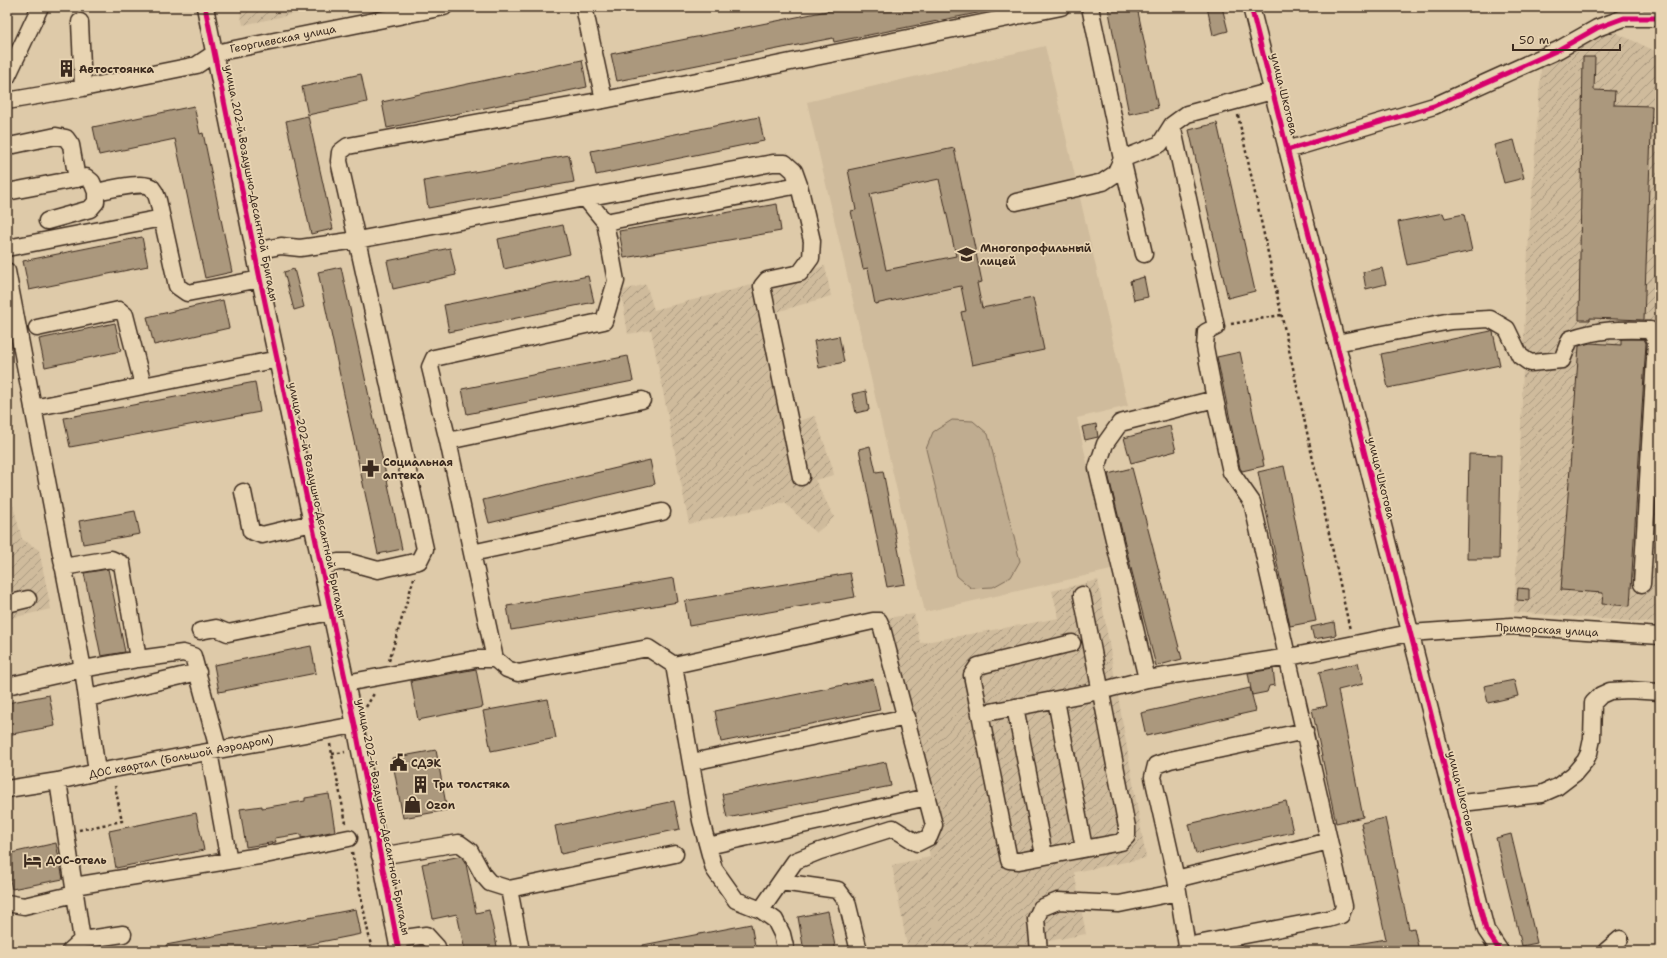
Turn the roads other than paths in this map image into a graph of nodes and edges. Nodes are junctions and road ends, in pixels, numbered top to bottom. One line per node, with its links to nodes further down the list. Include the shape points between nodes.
1 (40, 7): 11 (street)
2 (205, 7): 10 (street, улица 202-й Воздушно-Десантной Бригады)
3 (444, 7): 10 (street, Георгиевская улица)
4 (584, 7): 15 (street)
5 (1061, 7): 15 (street)
6 (1090, 7): 19 (street)
7 (1251, 7): 13 (street, улица Шкотова)
8 (1660, 18): 18 (street, via 1624,18 1597,28 1558,50 1434,106)
9 (80, 22): 12 (street)
10 (215, 53): 12 (street, Георгиевская улица, via 197,65); 31 (street, улица 202-й Воздушно-Десантной Бригады)
11 (7, 78)
12 (82, 88): 14 (street, Георгиевская улица)
13 (1272, 91): 16 (street, via 1187,114); 18 (street, улица Шкотова)
14 (8, 98)
15 (604, 100): 29 (street, via 348,146 340,152 339,161)
16 (1172, 125): 19 (street, via 1160,144); 39 (street, via 1216,327 1206,332 1205,347)
17 (14, 145): 20 (street, via 56,136 66,138)
18 (1288, 150): 36 (street, улица Шкотова)
19 (1122, 159): 25 (street, via 1115,174 1103,182); 32 (street)
20 (78, 179): 22 (street); 23 (street, via 86,177 92,182)
21 (799, 185): 24 (street, via 794,171 785,163 773,163); 28 (street); 43 (street, via 812,241 811,258 800,273 767,280 762,286)
22 (7, 192)
23 (96, 192): 26 (street, via 143,184 151,186 157,195); 27 (street, via 96,202 90,209)
24 (586, 199): 28 (street); 29 (street)
25 (1016, 202)
26 (162, 218): 30 (street); 34 (street, via 176,286 187,293)
27 (47, 220)
28 (605, 222): 42 (street, via 616,280 604,321 434,358 430,366)
29 (358, 240): 31 (street, via 300,248 281,246); 48 (street, via 425,549 419,560 378,570 349,562)
30 (7, 248)
31 (255, 251): 34 (street, улица 202-й Воздушно-Десантной Бригады)
32 (1144, 254)
33 (7, 271): 41 (street)
34 (260, 279): 37 (street, улица 202-й Воздушно-Десантной Бригады)
35 (37, 328): 38 (street, via 119,310 125,315)
36 (1336, 343): 50 (street, via 1451,321 1490,319 1507,328 1520,356 1530,363 1562,360 1570,339 1579,336 1615,329 1650,330 1656,340); 56 (street, улица Шкотова)
37 (278, 359): 38 (street); 46 (street, улица 202-й Воздушно-Десантной Бригады)
38 (143, 385): 41 (street)
39 (1215, 399): 59 (street, via 1232,472 1252,502); 65 (street, via 1120,422 1105,444 1097,468)
40 (642, 400): 42 (street)
41 (33, 408): 49 (street)
42 (448, 441): 47 (street)
43 (801, 477)
44 (243, 492): 46 (street, via 251,531 257,534)
45 (662, 512): 47 (street)
46 (312, 523): 48 (street, улица 202-й Воздушно-Десантной Бригады)
47 (472, 554): 61 (street)
48 (321, 566): 54 (street, улица 202-й Воздушно-Десантной Бригады)
49 (63, 567): 60 (street, via 111,558 122,564); 63 (street)
50 (1642, 584)
51 (1082, 595): 68 (street)
52 (28, 599): 53 (street)
53 (7, 604)
54 (330, 612): 55 (street, via 228,633 216,628); 66 (street, улица 202-й Воздушно-Десантной Бригады)
55 (200, 632)
56 (1410, 633): 57 (street, Приморская улица, via 1511,626); 59 (street, Приморская улица); 83 (street, улица Шкотова)
57 (1660, 636)
58 (1072, 643): 73 (street, via 978,666 972,675)
59 (1289, 657): 65 (street, Приморская улица); 76 (street)
60 (138, 659): 63 (street); 64 (street, via 183,653 193,656)
61 (495, 659): 62 (street, via 507,670 518,673 648,648); 66 (street, via 476,659)
62 (674, 665): 74 (street, via 879,621); 78 (street)
63 (83, 669): 67 (street); 70 (street)
64 (198, 672): 70 (street); 77 (street)
65 (1147, 679): 68 (street, Приморская улица)
66 (346, 683): 75 (street, улица 202-й Воздушно-Десантной Бригады)
67 (7, 686)
68 (1100, 691): 71 (street, Приморская улица); 87 (street, via 1127,836 1121,842)
69 (1660, 692): 83 (street, via 1629,690 1600,694 1593,703 1590,752 1574,774 1557,787 1535,795)
70 (88, 698): 79 (street)
71 (1056, 700): 72 (street, Приморская улица); 87 (street)
72 (1015, 707): 73 (street, Приморская улица); 89 (street)
73 (980, 714): 89 (street, via 1009,860 1019,861)
74 (907, 718): 78 (street); 82 (street)
75 (355, 725): 77 (street, ДОС квартал (Большой Аэродром)); 90 (street, улица 202-й Воздушно-Десантной Бригады)
76 (1305, 731): 85 (street); 93 (street, via 1156,765 1153,777)
77 (214, 751): 79 (street, ДОС квартал (Большой Аэродром)); 91 (street)
78 (692, 762): 86 (street, via 701,822)
79 (97, 772): 80 (street, ДОС квартал (Большой Аэродром))
80 (58, 781): 81 (street, ДОС квартал (Большой Аэродром)); 95 (street)
81 (7, 789)
82 (927, 797): 86 (street); 92 (street, via 934,825 929,838 917,843 893,828 795,861)
83 (1453, 804): 109 (street, улица Шкотова, via 1486,930)
84 (349, 838): 91 (street)
85 (1329, 841): 93 (street); 102 (street, via 1344,906 1341,915)
86 (708, 846): 97 (street, via 714,868 736,900)
87 (1084, 848): 89 (street)
88 (675, 854): 94 (street)
89 (1044, 855)
90 (380, 856): 94 (street, via 459,843 470,851 483,875 490,882); 101 (street, улица 202-й Воздушно-Десантной Бригады)
91 (229, 861): 95 (street)
92 (781, 882): 97 (street); 107 (street, via 838,890 847,902)
93 (1177, 885): 102 (street); 108 (street, via 1119,904 1058,901 1041,908 1036,920)
94 (509, 889): 105 (street)
95 (75, 890): 96 (street, via 24,906); 100 (street)
96 (7, 903)
97 (761, 910): 106 (street, via 775,920)
98 (123, 934): 100 (street)
99 (1620, 939): 110 (street)
100 (82, 940): 103 (street)
101 (398, 945): 104 (street, via 426,934)
102 (1186, 948)
103 (70, 951)
104 (438, 951)
105 (521, 951)
106 (786, 951)
107 (859, 951)
108 (1039, 951)
109 (1500, 951)
110 (1606, 951)

